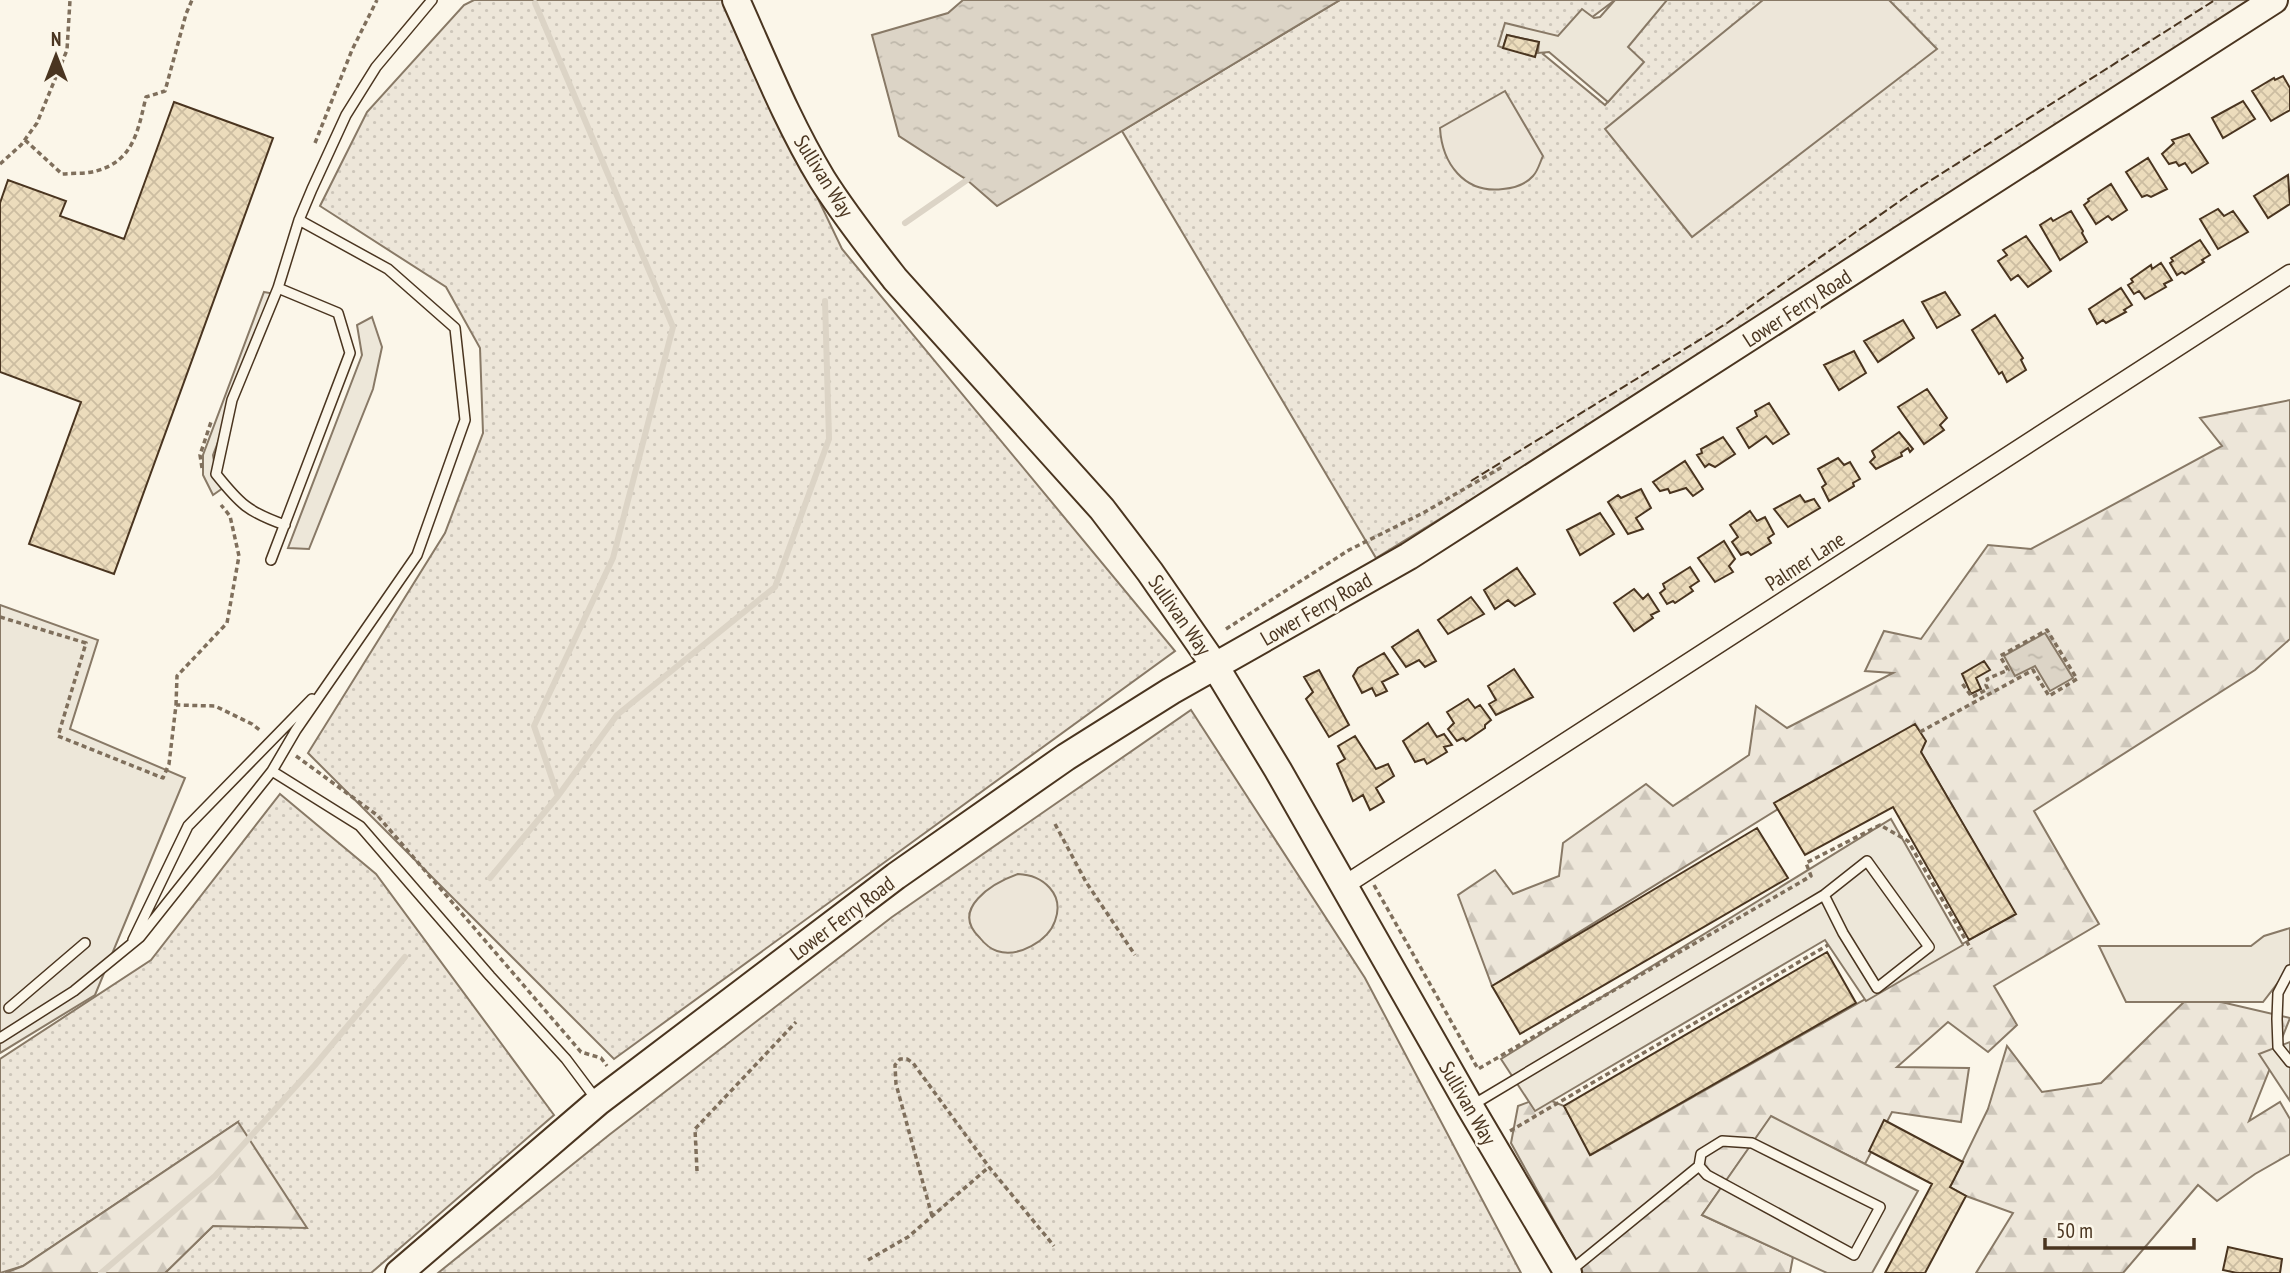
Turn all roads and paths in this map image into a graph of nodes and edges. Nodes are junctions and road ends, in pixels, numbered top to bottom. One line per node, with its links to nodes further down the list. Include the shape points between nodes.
1 (70, 0): 6 (path, via 67,50 37,123)
2 (192, 0): 6 (path, via 165,91 146,97 137,135 125,156 96,171 62,174)
3 (432, 0): 8 (lane, via 376,67 346,115)
4 (736, 0): 14 (main road, Sullivan Way, via 793,126 872,249 1102,509)
5 (2274, 0): 14 (main road, Lower Ferry Road, via 1409,556)
6 (25, 140): 7 (path)
7 (0, 163)
8 (299, 220): 10 (lane); 18 (lane, via 388,268 455,328 464,420 417,555)
9 (2290, 274): 25 (street, Palmer Lane)
10 (278, 288): 11 (lane, via 232,400 216,474 238,502); 11 (lane, via 338,313 351,353)
11 (285, 525): 12 (lane)
12 (271, 560)
13 (0, 617): 21 (path, via 86,643 58,736 163,778 176,705 215,706)
14 (1215, 666): 25 (main road, Sullivan Way); 37 (main road, Lower Ferry Road, via 1066,757 983,815)
15 (2008, 670): 16 (path); 16 (path, via 2000,656 2047,630 2077,679 2049,696 2033,670); 19 (path, via 1987,679 1988,688)
16 (2014, 680): 19 (path)
17 (1961, 682): 19 (path)
18 (327, 685): 21 (lane); 22 (lane)
19 (1973, 700): 20 (path)
20 (1920, 732)
21 (271, 739): 28 (lane, via 188,826)
22 (285, 748): 23 (lane); 37 (path, via 377,816 581,1052 601,1058)
23 (272, 771): 28 (lane); 38 (lane, via 360,826 566,1059)
24 (1055, 824): 31 (path, via 1086,882)
25 (1356, 878): 30 (path, via 1478,1069 1811,877 1806,863 1880,825 1908,841); 39 (main road, Sullivan Way)
26 (1824, 895): 26 (lane, via 1867,861 1929,947 1877,988); 39 (lane)
27 (85, 943): 33 (lane)
28 (130, 945): 35 (lane, via 74,991)
29 (1828, 946): 40 (path)
30 (1970, 949)
31 (1135, 955)
32 (2290, 970): 36 (lane, via 2278,993 2277,1019 2278,1047)
33 (9, 1008)
34 (796, 1022): 43 (path, via 695,1129)
35 (0, 1038)
36 (2290, 1062)
37 (621, 1085): 38 (main road, Lower Ferry Road)
38 (598, 1102): 47 (main road, Lower Ferry Road)
39 (1470, 1107): 48 (main road, Sullivan Way)
40 (1509, 1130)
41 (1699, 1166): 41 (lane, via 1700,1154 1722,1141 1752,1143 1880,1207 1854,1255 1707,1175); 48 (lane)
42 (989, 1167): 44 (path); 44 (path, via 913,1063 900,1059 895,1065 896,1084); 45 (path)
43 (697, 1171)
44 (932, 1216): 46 (path, via 908,1237)
45 (1054, 1246)
46 (868, 1260)
47 (399, 1273)
48 (1568, 1273)

